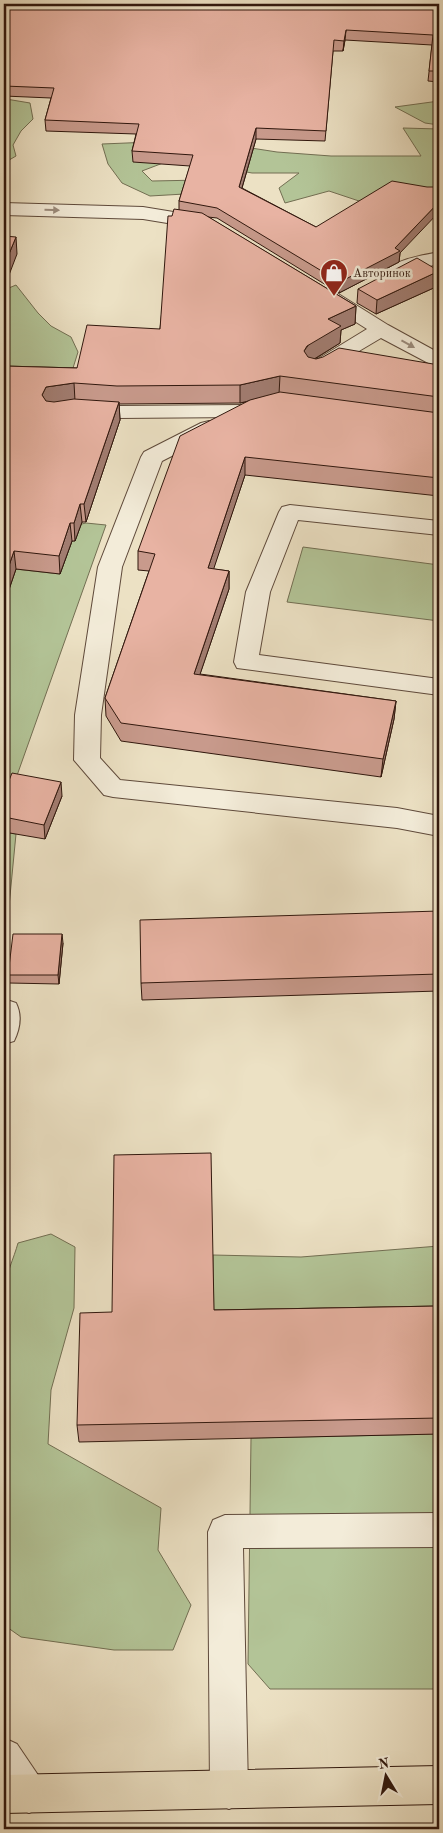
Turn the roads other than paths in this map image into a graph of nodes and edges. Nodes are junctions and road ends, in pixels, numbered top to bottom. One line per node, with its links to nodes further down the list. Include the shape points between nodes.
1 (4, 209): 2 (street, one-way to 2, via 143,213 209,224)
2 (218, 229)
3 (439, 258): 5 (street, via 413,264)
4 (307, 283): 5 (street)
5 (356, 294): 6 (street)
6 (381, 329): 7 (street, one-way to 7); 8 (street)
7 (439, 361)
8 (315, 369)
9 (66, 411): 12 (street, via 252,409 152,457 110,567 88,715 87,760 113,788 397,818)
10 (439, 528): 11 (street, via 290,512 258,592 246,662)
11 (439, 687)
12 (439, 826)
13 (4, 1010): 14 (street)
14 (4, 1033)
15 (439, 1530): 18 (street, via 225,1532)
16 (4, 1756): 19 (street)
17 (439, 1785): 18 (main road)
18 (229, 1790): 19 (main road)
19 (16, 1794)

